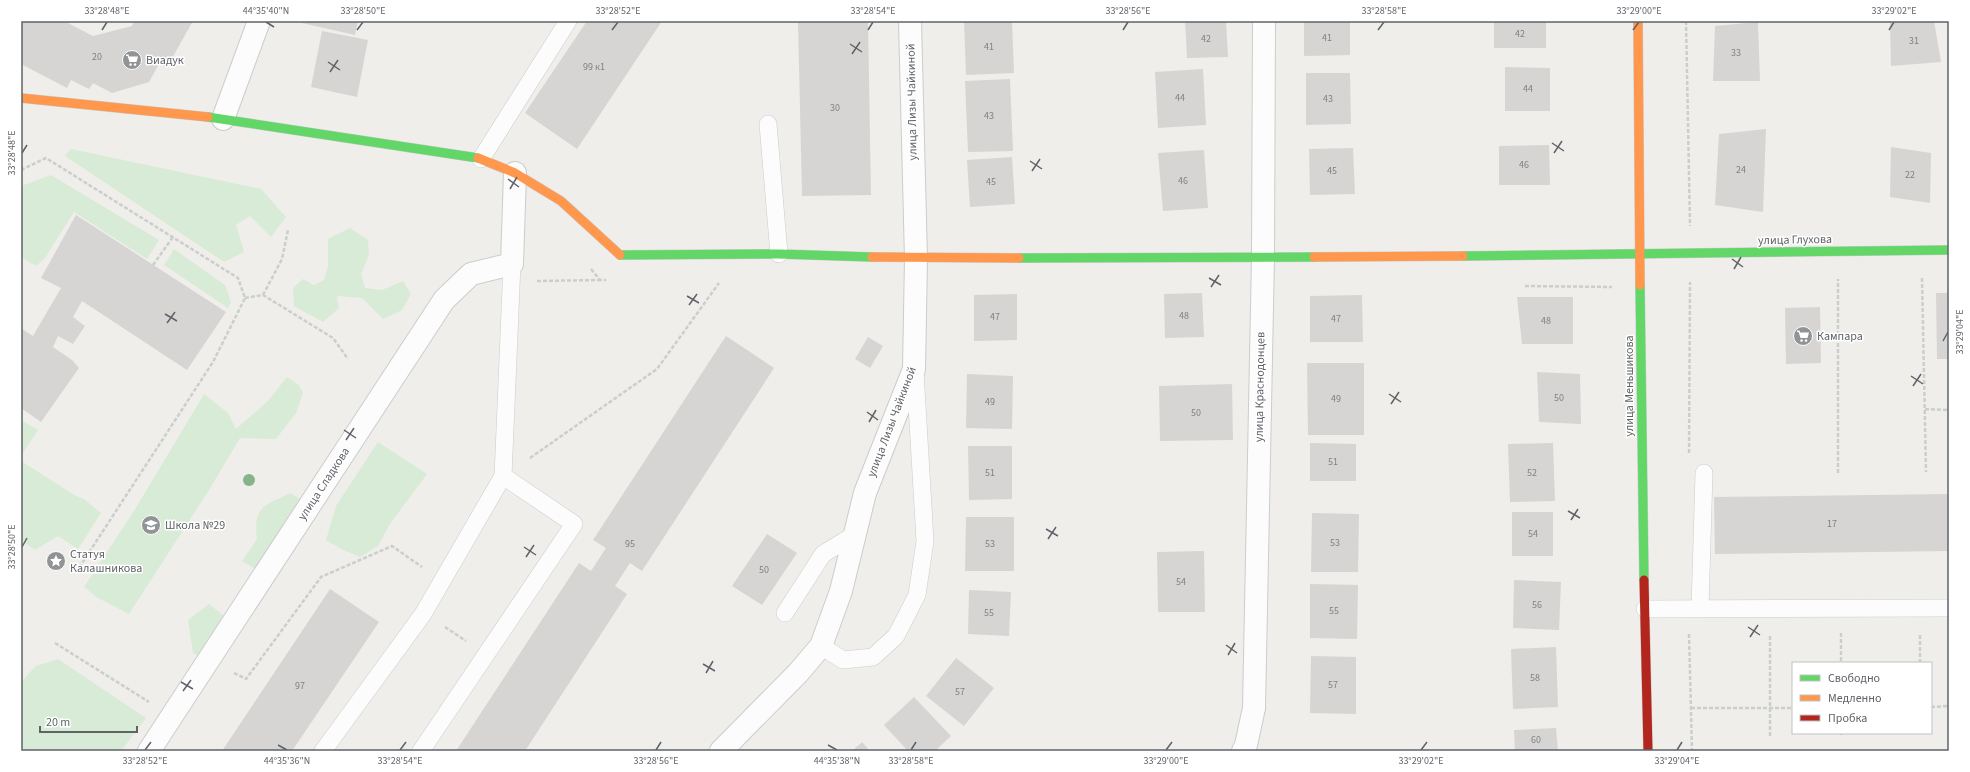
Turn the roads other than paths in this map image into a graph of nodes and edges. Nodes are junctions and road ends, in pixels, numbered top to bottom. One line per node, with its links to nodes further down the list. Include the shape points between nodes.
1 (259, 21): 7 (street)
2 (568, 21): 9 (lane)
3 (910, 21): 15 (street, улица Лизы Чайкиной)
4 (1264, 21): 14 (street, улица Краснодонцев)
5 (1638, 21): 13 (street, улица Меньшикова)
6 (21, 98): 7 (street, улица Глухова)
7 (223, 120): 9 (street, улица Глухова)
8 (768, 124): 12 (lane)
9 (481, 159): 10 (street, улица Глухова)
10 (515, 173): 12 (street, улица Глухова, via 561,201 620,255); 16 (street)
11 (1949, 250): 13 (street, улица Глухова)
12 (779, 254): 15 (street, улица Глухова)
13 (1641, 255): 14 (street, улица Глухова); 21 (street, улица Меньшикова)
14 (1263, 257): 15 (street, улица Глухова); 30 (street, улица Краснодонцев, via 1254,708)
15 (916, 259): 17 (street, улица Лизы Чайкиной)
16 (512, 264): 19 (lane); 26 (street, улица Сладкова, via 470,274 444,300)
17 (914, 369): 20 (street, улица Лизы Чайкиной, via 865,493); 25 (lane, via 925,542 917,595 896,636 873,657 843,660)
18 (1704, 473): 23 (lane)
19 (503, 476): 27 (lane, via 423,614); 28 (lane, via 574,524)
20 (854, 535): 24 (lane, via 823,554); 25 (street, улица Лизы Чайкиной, via 842,591)
21 (1645, 608): 23 (lane); 31 (street, улица Меньшикова)
22 (1949, 608): 23 (lane)
23 (1700, 609)
24 (785, 613)
25 (821, 646): 29 (street, улица Лизы Чайкиной)
26 (149, 751)
27 (323, 751)
28 (421, 751)
29 (722, 751)
30 (1243, 751)
31 (1648, 751)

